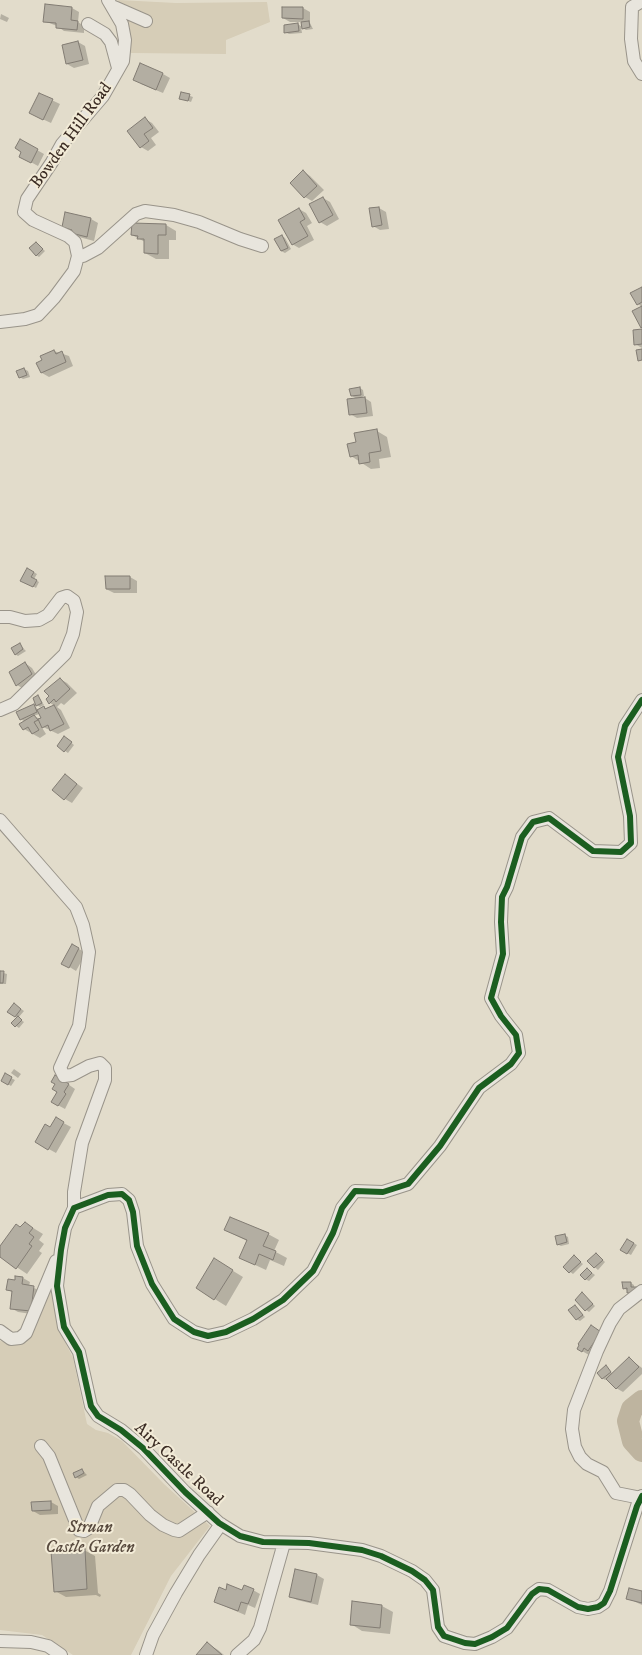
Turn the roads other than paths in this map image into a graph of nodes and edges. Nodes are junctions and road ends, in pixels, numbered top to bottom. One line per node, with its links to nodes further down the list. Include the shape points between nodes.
1 (642, 1): 6 (street, via 632,7 631,39 634,62)
2 (111, 4): 3 (street); 5 (street, Bowden Hill Road, via 122,24 125,40 123,61)
3 (146, 21)
4 (88, 24): 5 (street, via 105,34 111,42)
5 (118, 69): 8 (street, Bowden Hill Road, via 103,96 62,144 27,199 24,212 33,220 68,236 75,242)
6 (642, 74)
7 (262, 246): 8 (street, via 174,214 145,211 136,214 98,248 84,256)
8 (78, 256): 9 (street, via 74,271 38,315)
9 (0, 322)
10 (0, 617): 12 (street, via 25,621 39,620 48,615 61,598 67,596 74,601 77,612 73,634 65,654 14,704)
11 (642, 700): 14 (street, via 625,726 618,757 630,816 630,843 622,852 594,851 549,818 533,822 522,837 502,897 503,954 491,998 516,1035 519,1053 511,1064 479,1088 440,1146 408,1184 383,1192 355,1191 342,1208 333,1233 313,1271 283,1300 226,1332 208,1336 194,1332 174,1319 152,1284 137,1246 130,1200 122,1194 108,1196)
12 (0, 710)
13 (0, 820): 14 (street, via 76,906 89,952 79,1026 60,1068 64,1076 100,1063 105,1068 105,1080 82,1143)
14 (74, 1208): 15 (street, Airy Castle Road)
15 (61, 1250): 17 (street, via 26,1333 20,1338 11,1339); 20 (street, Airy Castle Road, via 57,1286 64,1327 79,1352 92,1406 98,1416 143,1448)
16 (642, 1291): 19 (street, via 619,1309 610,1323 574,1410 572,1429 575,1447 580,1457 587,1464 603,1472 616,1494)
17 (0, 1332)
18 (41, 1446): 20 (street, via 49,1456 79,1530 89,1528 98,1506 117,1490 124,1490 130,1494 150,1515 174,1530 179,1531)
19 (641, 1497): 22 (street, Airy Castle Road, via 604,1603 588,1609 578,1607 548,1590 539,1589 532,1594 507,1628 474,1644 444,1636 438,1627 432,1590 426,1580 400,1564 362,1550 309,1543)
20 (208, 1512): 21 (street, Airy Castle Road)
21 (221, 1524): 22 (street, Airy Castle Road, via 240,1536 263,1542); 25 (street, via 176,1593 153,1635)
22 (284, 1543): 26 (street, via 260,1628 254,1640)
23 (0, 1641): 24 (street, via 31,1642 48,1646)
24 (61, 1655)
25 (146, 1655)
26 (237, 1655)

